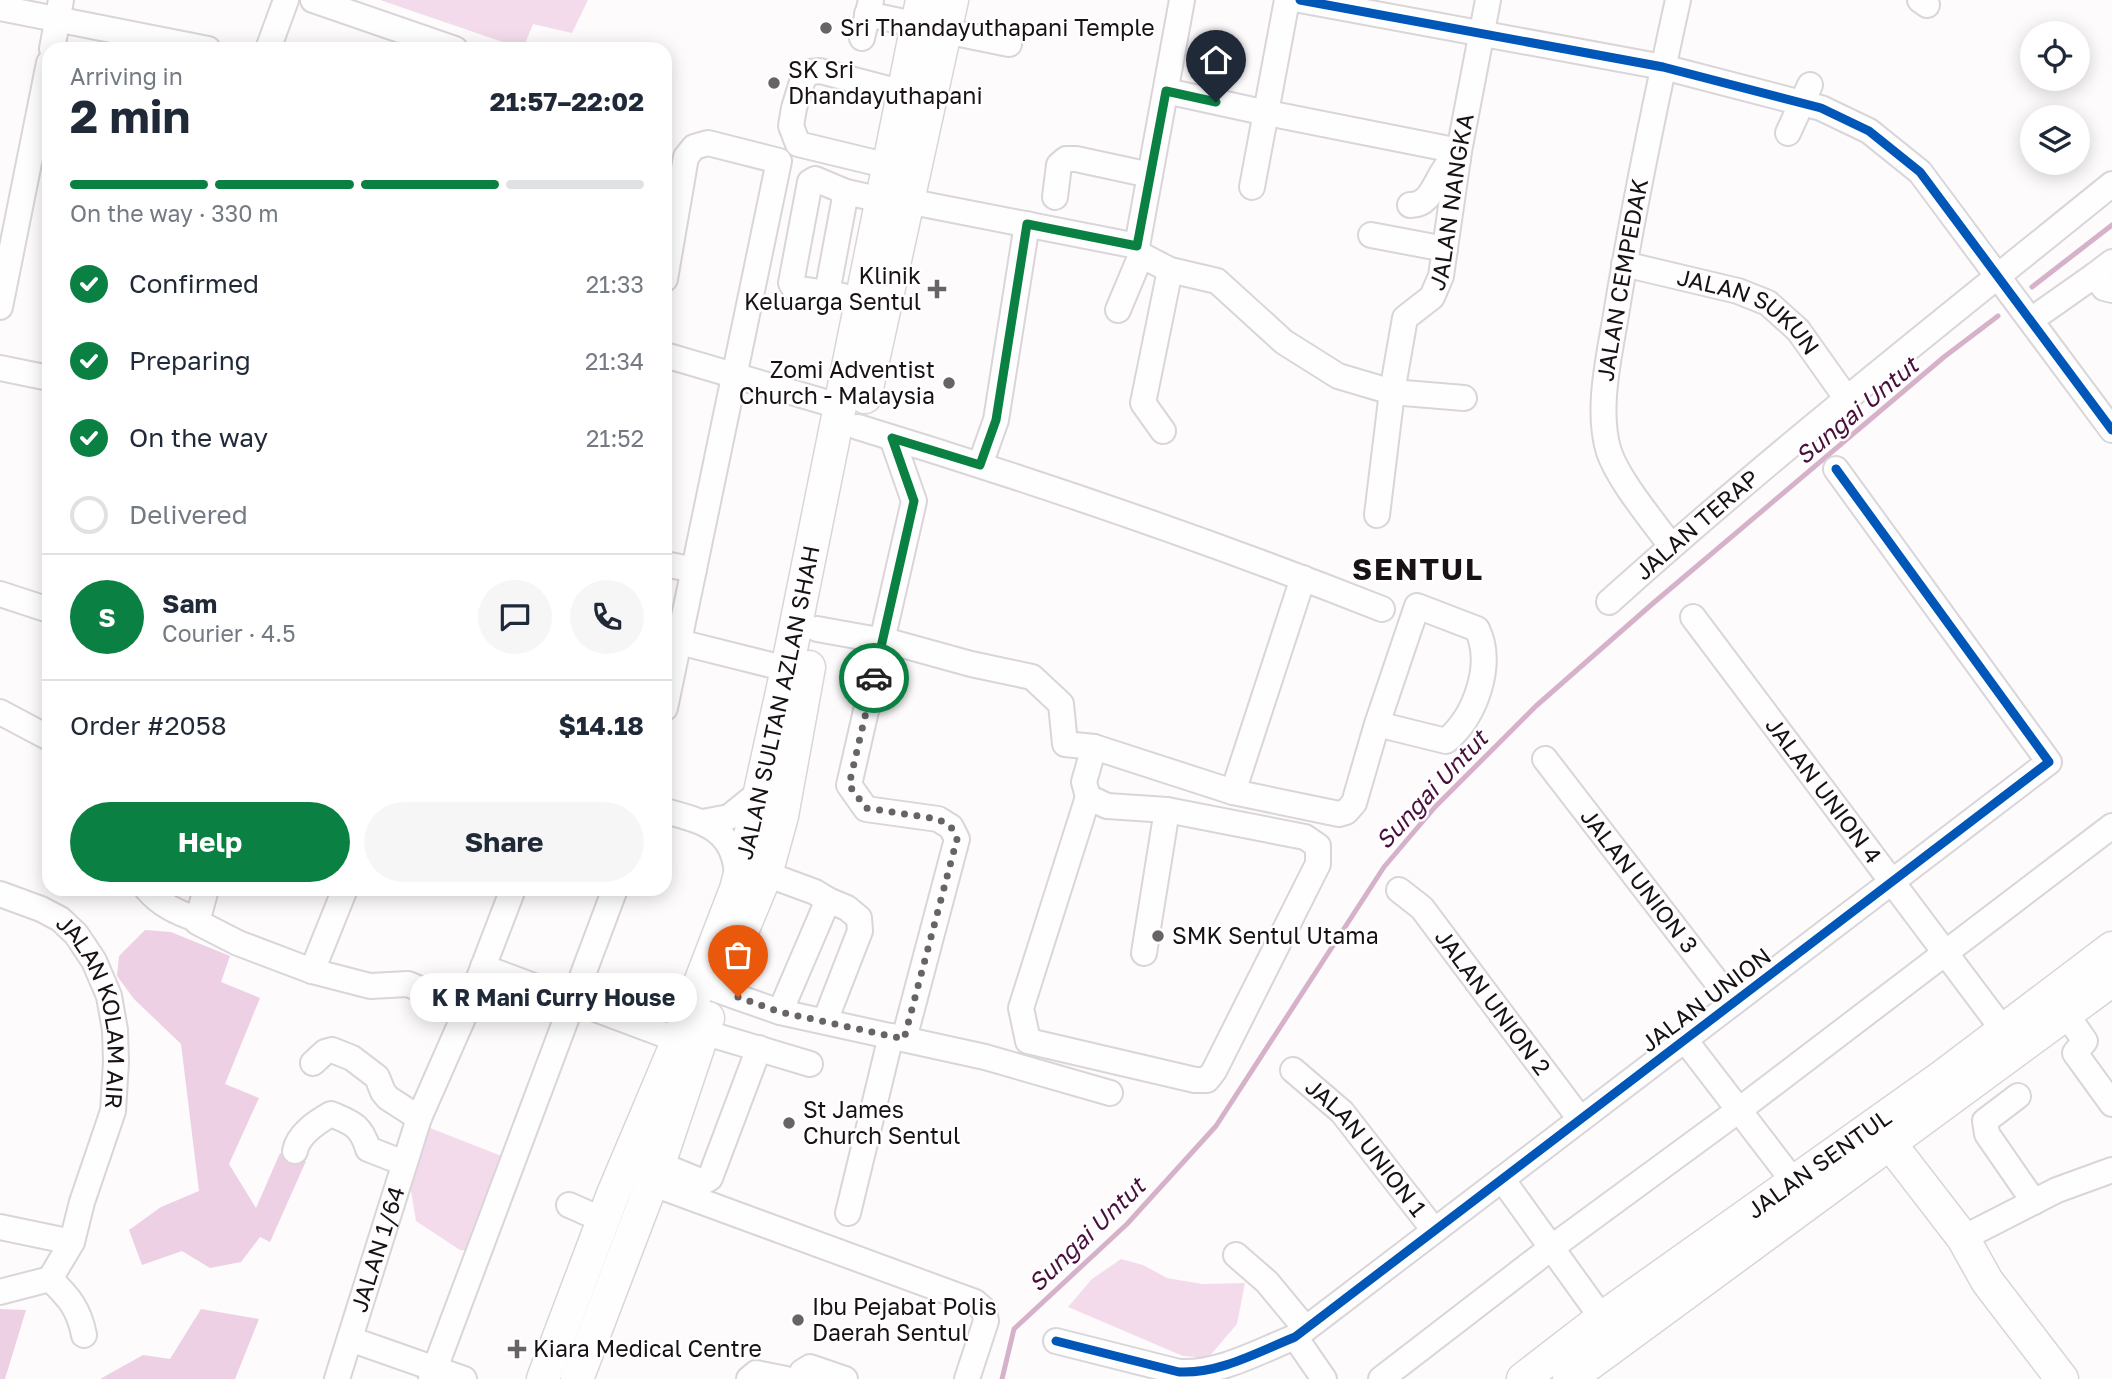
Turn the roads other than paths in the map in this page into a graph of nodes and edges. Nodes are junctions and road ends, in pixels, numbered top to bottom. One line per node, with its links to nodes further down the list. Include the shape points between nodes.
1 (286, 0): 16 (street)
2 (313, 0): 17 (street)
3 (952, 0): 12 (main road, JALAN SULTAN AZLAN SHAH)
4 (1182, 0): 20 (street)
5 (1287, 0): 24 (street)
6 (1300, 0): 13 (street)
7 (1488, 0): 13 (street, JALAN NANGKA)
8 (1678, 0): 19 (street, JALAN CEMPEDAK)
9 (0, 8): 10 (street)
10 (59, 10): 14 (street); 15 (street)
11 (867, 17): 12 (street)
12 (928, 19): 18 (street); 21 (main road, JALAN SULTAN AZLAN SHAH); 33 (main road, JALAN SULTAN AZLAN SHAH)
13 (1480, 34): 19 (street); 26 (street, JALAN NANGKA)
14 (53, 42)
15 (146, 42)
16 (271, 42)
17 (435, 42)
18 (1009, 44)
19 (1663, 67): 22 (street); 40 (street, JALAN CEMPEDAK)
20 (1166, 91): 24 (street); 28 (street)
21 (904, 93): 27 (main road, JALAN SULTAN AZLAN SHAH); 27 (street, via 810,72 803,79 790,126 798,144)
22 (1805, 93): 25 (street); 42 (street, via 1821,108 1869,131 1920,172)
23 (42, 98): 46 (street)
24 (1267, 113): 26 (street); 30 (street)
25 (1788, 133)
26 (1459, 155): 34 (street, via 1445,167 1427,200); 38 (street, JALAN NANGKA)
27 (889, 166): 33 (main road, JALAN SULTAN AZLAN SHAH)
28 (1150, 175): 32 (street, via 1066,159 1059,164); 39 (street)
29 (2112, 184): 42 (street, JALAN TERAP)
30 (1252, 187)
31 (846, 192): 33 (street); 44 (street); 44 (street, via 810,182 791,284)
32 (1055, 197)
33 (895, 200): 35 (street); 45 (main road, JALAN SULTAN AZLAN SHAH); 56 (main road, JALAN SULTAN AZLAN SHAH)
34 (1410, 205)
35 (1027, 224): 39 (street); 60 (street, via 996,420)
36 (1371, 236): 38 (street)
37 (672, 238): 51 (street, via 686,157 694,147 708,143 779,161)
38 (1445, 249): 53 (street, JALAN NANGKA, via 1432,297 1405,318)
39 (1139, 250): 41 (street); 47 (street)
40 (1624, 264): 55 (street, JALAN SUKUN, via 1738,291 1768,303 1798,330); 63 (street, JALAN CEMPEDAK, via 1607,364 1604,425 1609,454)
41 (1170, 270): 53 (street, via 1217,281 1284,342 1338,376); 58 (street, via 1143,403)
42 (1998, 276): 48 (street); 55 (street, JALAN TERAP)
43 (2106, 276): 48 (street)
44 (827, 293): 45 (street)
45 (862, 300): 56 (main road, JALAN SULTAN AZLAN SHAH)
46 (0, 307)
47 (1118, 310)
48 (2031, 320): 57 (street)
49 (672, 357): 51 (street)
50 (0, 368): 52 (street)
51 (735, 375): 56 (street); 65 (street)
52 (42, 377)
53 (1392, 392): 54 (street); 62 (street, JALAN NANGKA)
54 (1464, 398)
55 (1847, 399): 63 (street, JALAN TERAP)
56 (850, 417): 59 (street); 72 (main road, JALAN SULTAN AZLAN SHAH); 75 (main road, JALAN SULTAN AZLAN SHAH)
57 (2112, 430)
58 (1163, 431)
59 (892, 438): 60 (street); 73 (street, via 914,501)
60 (980, 465): 66 (street)
61 (1836, 469): 90 (street, JALAN UNION, via 2049,762)
62 (1377, 515)
63 (1671, 546): 68 (street, JALAN TERAP)
64 (672, 565): 65 (street)
65 (694, 570): 74 (street)
66 (1303, 578): 70 (street); 83 (street)
67 (0, 594): 69 (street)
68 (1609, 602)
69 (42, 608)
70 (1382, 609)
71 (1692, 617): 90 (street, JALAN UNION 4)
72 (817, 629): 73 (street); 89 (main road, JALAN SULTAN AZLAN SHAH, via 782,816)
73 (882, 640): 80 (street, via 1032,677 1061,704 1065,744); 116 (street, via 849,785 866,808 938,819 951,827 957,839)
74 (679, 642): 75 (street); 76 (street)
75 (787, 668): 82 (main road, JALAN SULTAN AZLAN SHAH)
76 (672, 675)
77 (0, 712): 79 (street)
78 (1377, 724): 78 (street, via 1417,606 1477,629 1485,664 1473,704 1456,732 1446,741); 83 (street, via 1354,803 1346,812)
79 (42, 734)
80 (1094, 747): 83 (street); 84 (street, via 1083,782)
81 (1545, 759): 109 (street, JALAN UNION 3)
82 (760, 792): 87 (street, via 729,817); 91 (main road, JALAN SULTAN AZLAN SHAH)
83 (1233, 792)
84 (1088, 797): 85 (street, via 1107,807); 85 (street, via 1021,1008 1028,1041 1207,1080 1318,864 1318,846 1305,837)
85 (1167, 810): 102 (street)
86 (672, 813): 87 (street)
87 (703, 822): 91 (street, via 728,844 736,865)
88 (2112, 826): 103 (street)
89 (766, 874): 99 (street); 107 (main road, JALAN SULTAN AZLAN SHAH)
90 (1892, 882): 103 (street, JALAN UNION 4); 109 (street, JALAN UNION)
91 (736, 889): 115 (main road, JALAN SULTAN AZLAN SHAH)
92 (1399, 890): 127 (street, JALAN UNION 2, via 1422,908)
93 (0, 894): 142 (street, JALAN KOLAM AIR, via 60,919 94,961 109,996 115,1030 113,1111)
94 (153, 896): 100 (street)
95 (204, 896): 100 (street)
96 (342, 896): 105 (street)
97 (510, 896): 104 (street, JALAN 1/64)
98 (612, 896): 108 (street)
99 (828, 900): 111 (street); 113 (street, via 859,918 860,931)
100 (196, 919): 105 (street, via 199,925 238,943)
101 (2112, 948): 114 (main road, JALAN SENTUL)
102 (1144, 953)
103 (1946, 954): 114 (street, JALAN UNION 4); 125 (street)
104 (483, 967): 108 (street); 110 (street, JALAN 1/64)
105 (312, 971): 110 (street, via 370,986 408,984)
106 (2112, 980): 112 (main road, JALAN SENTUL)
107 (717, 990): 111 (street); 115 (main road, JALAN SULTAN AZLAN SHAH)
108 (572, 1000): 115 (street); 153 (street)
109 (1733, 1003): 117 (street, JALAN UNION)
110 (467, 1009): 126 (street, JALAN 1/64)
111 (780, 1012): 113 (street)
112 (2066, 1014): 124 (street, via 2085,1041 2075,1053); 128 (main road, JALAN SENTUL, via 1914,1127)
113 (825, 1021): 116 (street)
114 (2004, 1031): 128 (main road, JALAN SENTUL)
115 (691, 1036): 118 (street); 132 (main road, JALAN SULTAN AZLAN SHAH); 138 (main road, JALAN SULTAN AZLAN SHAH)
116 (898, 1037): 122 (street); 137 (street)
117 (1685, 1040): 125 (street); 127 (street, JALAN UNION)
118 (760, 1048): 120 (street); 132 (street, via 710,1178 703,1182)
119 (313, 1063): 126 (street, via 332,1050 352,1058 377,1077 387,1098)
120 (810, 1064)
121 (1293, 1070): 140 (street, JALAN UNION 1, via 1342,1112)
122 (1110, 1093)
123 (2018, 1096): 135 (street, via 1985,1121 1985,1127)
124 (2112, 1104)
125 (1739, 1110): 134 (street); 143 (street)
126 (419, 1118): 130 (street, JALAN 1/64)
127 (1580, 1119): 133 (street, JALAN UNION)
128 (1875, 1139): 134 (main road, JALAN SENTUL); 141 (main road); 146 (main road, via 1941,1240); 166 (main road, JALAN SENTUL)
129 (295, 1151): 130 (street, via 307,1131 331,1114 361,1130 368,1149)
130 (404, 1163): 151 (street, JALAN 1/64)
131 (2112, 1170): 135 (street)
132 (655, 1174): 157 (main road, JALAN SULTAN AZLAN SHAH); 162 (street, via 975,1301 984,1310 986,1321)
133 (1502, 1179): 140 (street, JALAN UNION); 143 (street)
134 (1794, 1182): 148 (main road, JALAN SENTUL)
135 (2034, 1202): 141 (street)
136 (569, 1205): 138 (street)
137 (848, 1213)
138 (603, 1220): 154 (main road, JALAN SULTAN AZLAN SHAH)
139 (0, 1227): 142 (street)
140 (1434, 1230): 149 (street, JALAN UNION)
141 (1963, 1238): 146 (main road)
142 (72, 1242): 145 (street, JALAN KOLAM AIR)
143 (1551, 1248): 148 (street); 164 (street)
144 (1236, 1255): 149 (street, via 1267,1282)
145 (50, 1279): 147 (street); 150 (street, via 80,1315)
146 (1987, 1281): 167 (main road)
147 (0, 1292)
148 (1602, 1318): 165 (main road, JALAN SENTUL)
149 (1300, 1332): 152 (street, JALAN UNION, via 1197,1373); 163 (street)
150 (84, 1335)
151 (350, 1339): 153 (street); 155 (street, JALAN 1/64)
152 (1056, 1341)
153 (433, 1374): 156 (street)
154 (542, 1376)
155 (337, 1379)
156 (464, 1379)
157 (578, 1379)
158 (749, 1379): 159 (street, via 757,1373)
159 (786, 1379)
160 (799, 1379): 161 (street, via 810,1367)
161 (845, 1379)
162 (967, 1379)
163 (1324, 1379)
164 (1381, 1379)
165 (1523, 1379)
166 (1569, 1379)
167 (2062, 1379)

